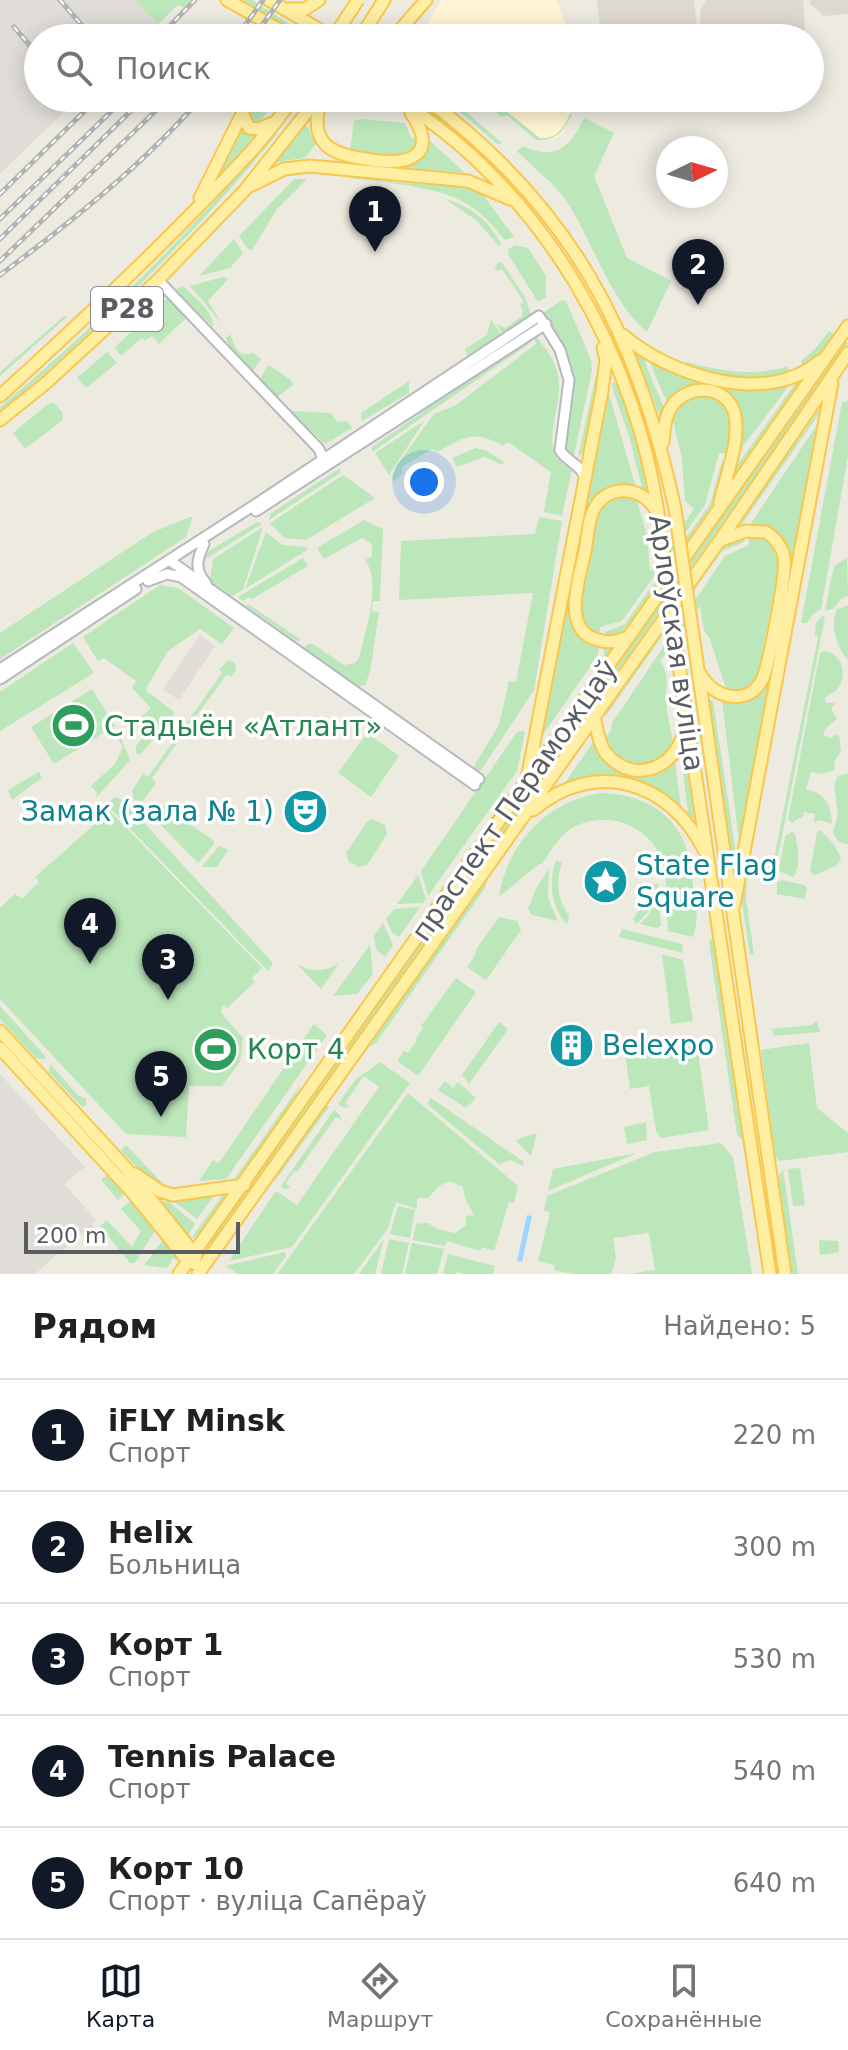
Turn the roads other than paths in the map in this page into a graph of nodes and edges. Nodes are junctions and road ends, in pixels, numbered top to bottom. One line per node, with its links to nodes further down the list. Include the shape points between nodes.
1 (227, 0): 8 (main road)
2 (269, 0): 7 (main road)
3 (319, 0): 7 (main road, via 305,9)
4 (358, 0): 10 (main road, bridge)
5 (384, 0): 11 (main road)
6 (424, 3): 12 (main road); 13 (main road)
7 (284, 8): 9 (main road)
8 (269, 23)
9 (311, 24)
10 (343, 24)
11 (369, 24)
12 (405, 24)
13 (411, 24)
14 (284, 112): 21 (main road, Р28)
15 (306, 112): 22 (main road, Р28)
16 (316, 112): 17 (main road, via 316,125 329,148 345,157 390,163 410,160 420,151 421,129)
17 (410, 112)
18 (415, 112): 23 (main road, Арлоўская вуліца, via 452,139)
19 (443, 112): 28 (main road, Арлоўская вуліца, via 533,196 579,256)
20 (242, 113): 21 (main road, via 254,129); 24 (main road)
21 (281, 116): 24 (main road, Р28)
22 (245, 190): 23 (main road, via 284,169 310,166 468,181); 25 (main road, Р28)
23 (517, 204): 26 (main road, Арлоўская вуліца, via 573,279)
24 (187, 218): 33 (main road, Р28)
25 (158, 280): 34 (main road, Р28); 38 (street)
26 (596, 324): 35 (main road, via 606,360); 41 (main road, Арлоўская вуліца, via 638,422)
27 (848, 326): 29 (main road, праспект Пераможцаў)
28 (621, 333): 29 (main road, via 676,368 727,381 787,379); 36 (main road, Арлоўская вуліца)
29 (830, 352): 40 (main road, праспект Пераможцаў)
30 (848, 353): 32 (main road, праспект Пераможцаў)
31 (471, 366): 37 (street, via 542,320 560,350 569,380 560,440); 38 (street); 43 (street)
32 (833, 376): 42 (main road, праспект Пераможцаў); 57 (main road)
33 (0, 396)
34 (0, 420)
35 (589, 452): 37 (street); 39 (main road)
36 (663, 455): 40 (main road, via 666,420 678,399 702,390 725,397 734,412 736,433); 50 (main road, Арлоўская вуліца, bridge)
37 (565, 458): 39 (street)
38 (323, 459): 44 (street)
39 (584, 476): 54 (main road)
40 (719, 508): 48 (main road, праспект Пераможцаў)
41 (658, 514): 48 (main road, via 640,494 624,490 602,498 592,513 575,602 579,625 593,639 619,642); 52 (main road, Арлоўская вуліца, bridge)
42 (720, 540): 50 (main road, via 746,531 766,532 782,550 784,567 766,665 757,686 743,695 721,695); 53 (main road, праспект Пераможцаў)
43 (204, 544): 44 (street); 47 (street, via 198,571)
44 (171, 563): 45 (street); 46 (street); 47 (street); 49 (street)
45 (177, 575): 46 (street); 47 (street, via 477,782)
46 (148, 581): 51 (street)
47 (211, 589)
48 (628, 637): 54 (main road, праспект Пераможцаў)
49 (0, 669)
50 (698, 669): 57 (main road, Арлоўская вуліца)
51 (0, 679)
52 (685, 706): 53 (main road, via 678,748 662,765 645,770 621,765 609,756); 56 (main road, Арлоўская вуліца)
53 (594, 716): 55 (main road, праспект Пераможцаў)
54 (526, 785): 63 (main road, праспект Пераможцаў)
55 (520, 820): 56 (main road, via 569,789 602,782 628,784 676,809); 65 (main road, праспект Пераможцаў)
56 (710, 862): 60 (main road, Арлоўская вуліца)
57 (733, 913): 59 (main road, Арлоўская вуліца)
58 (0, 1031): 62 (main road)
59 (751, 1045): 60 (main road); 68 (main road, Арлоўская вуліца)
60 (737, 1047): 67 (main road, Арлоўская вуліца)
61 (0, 1048): 64 (main road)
62 (126, 1168): 63 (main road, via 173,1195); 64 (main road)
63 (244, 1185): 64 (main road, праспект Пераможцаў)
64 (191, 1257): 65 (main road); 66 (main road, праспект Пераможцаў)
65 (200, 1270)
66 (179, 1274)
67 (770, 1274)
68 (785, 1274)

